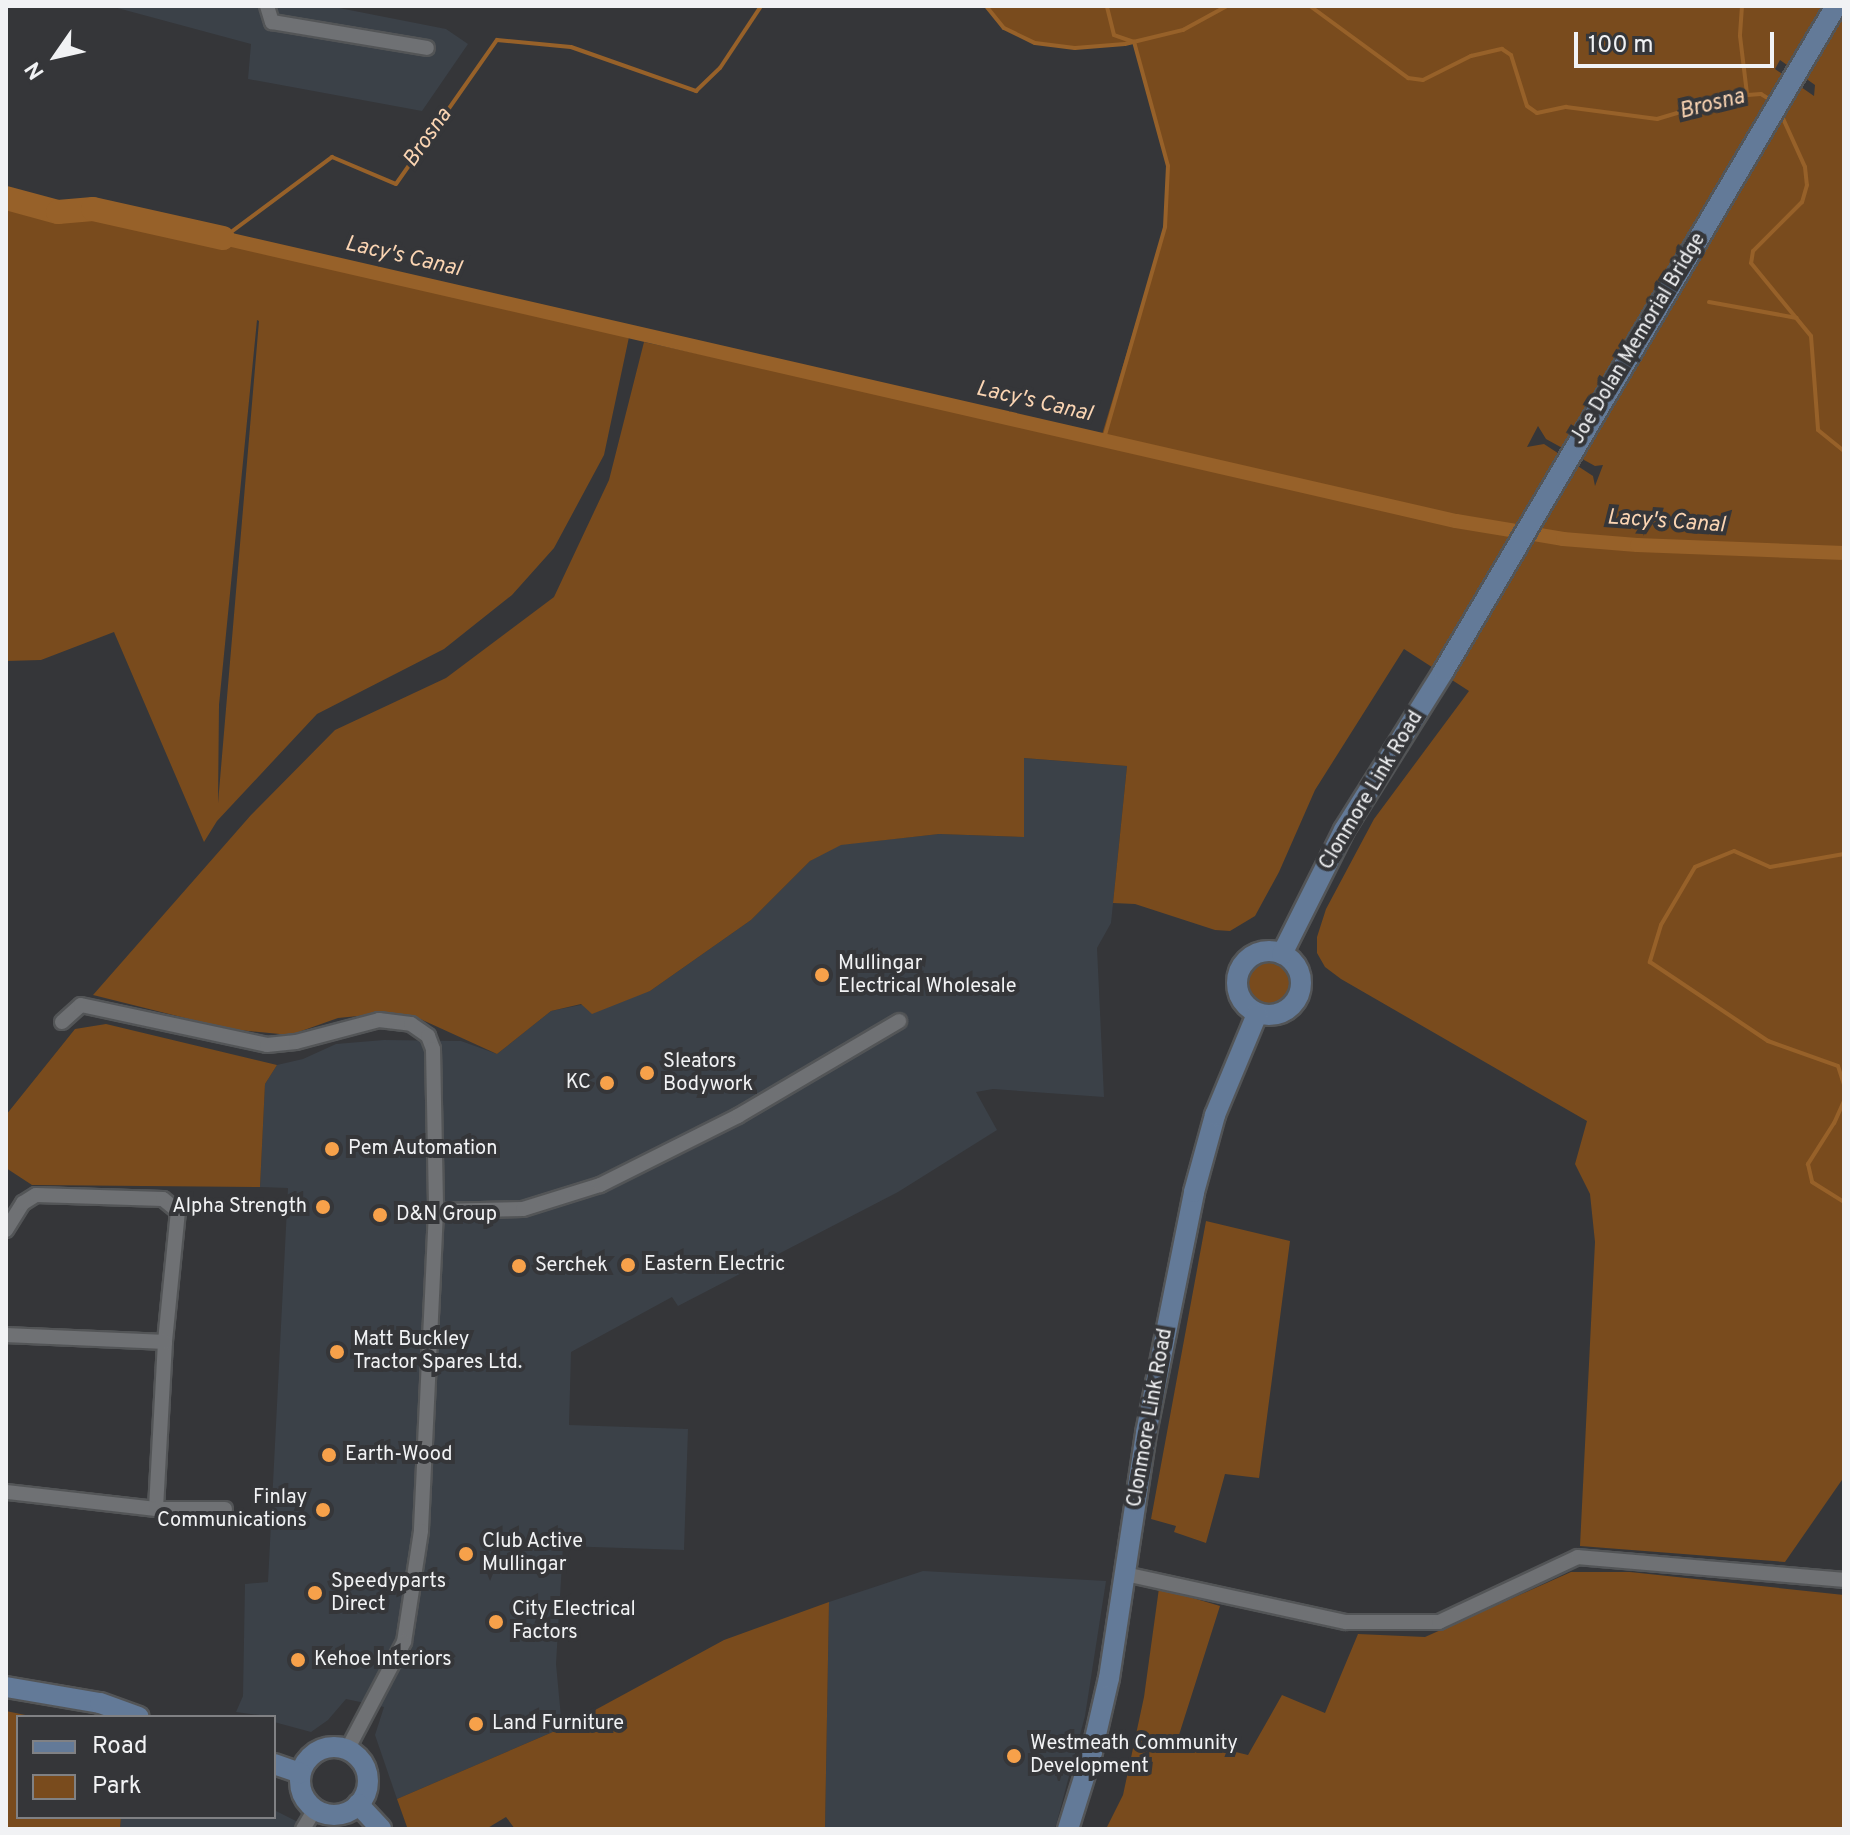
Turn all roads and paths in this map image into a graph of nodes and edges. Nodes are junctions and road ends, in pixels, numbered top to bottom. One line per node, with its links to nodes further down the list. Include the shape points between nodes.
1 (267, 6): 3 (street, via 272,22)
2 (1836, 6): 4 (main road, Joe Dolan Memorial Bridge)
3 (427, 48)
4 (1443, 672): 5 (main road, Clonmore Link Road, via 1344,830)
5 (1282, 954): 6 (main road, via 1296,966 1299,994 1287,1010); 6 (main road, via 1251,956 1238,972 1237,992)
6 (1257, 1014): 16 (main road, Clonmore Link Road, via 1215,1115 1194,1192 1146,1433)
7 (899, 1021): 9 (street, via 738,1116 600,1185 523,1209)
8 (62, 1022): 9 (street, via 81,1005 267,1045 379,1020 411,1024 428,1036 433,1049)
9 (436, 1211): 20 (street, via 421,1531 404,1642)
10 (6, 1230): 12 (street, via 23,1203 36,1195 163,1199 178,1211)
11 (6, 1335): 12 (street)
12 (165, 1342): 14 (street)
13 (6, 1492): 14 (street)
14 (156, 1509): 15 (street)
15 (225, 1509)
16 (1125, 1574): 17 (street, via 1346,1622 1439,1622 1578,1557); 27 (main road, Clonmore Link Road, via 1099,1722)
17 (1844, 1580)
18 (6, 1687): 19 (main road, via 100,1703)
19 (133, 1715)
20 (347, 1750): 22 (main road, via 318,1751); 23 (main road, via 367,1774)
21 (276, 1765): 22 (main road)
22 (300, 1773): 24 (main road, via 302,1793)
23 (358, 1804): 24 (main road, via 342,1814); 26 (main road)
24 (315, 1809): 25 (street)
25 (303, 1829)
26 (381, 1829)
27 (1068, 1829)

